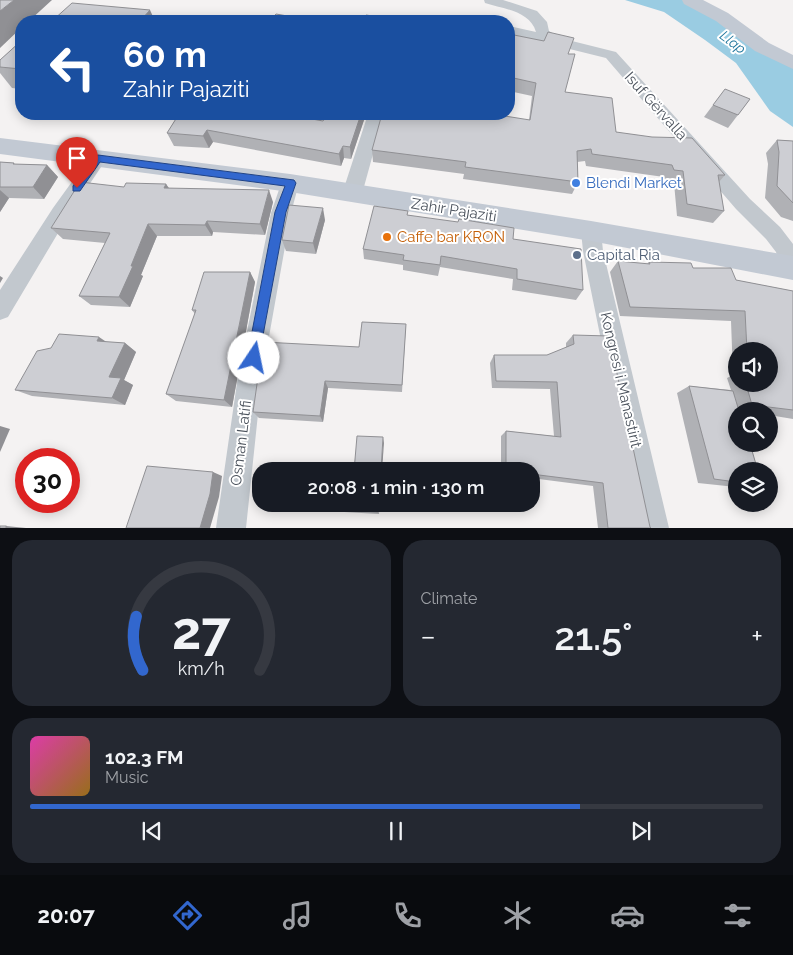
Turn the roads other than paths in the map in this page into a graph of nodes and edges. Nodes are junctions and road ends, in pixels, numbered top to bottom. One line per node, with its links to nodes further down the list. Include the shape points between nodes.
1 (490, 0): 4 (street, via 532,14 540,22 543,32)
2 (690, 0): 5 (main road, via 722,17 762,47)
3 (515, 32): 4 (street, Isuf Gërvalla)
4 (556, 42): 12 (street, Isuf Gërvalla, via 611,56 743,204 773,233 785,249)
5 (793, 63)
6 (374, 120): 10 (street)
7 (0, 146): 8 (main road, Zahir Pajaziti)
8 (98, 158): 9 (main road, Zahir Pajaziti); 13 (street)
9 (290, 183): 10 (main road, Zahir Pajaziti); 14 (street, Osman Latifi, via 281,212 250,376)
10 (352, 194): 11 (main road, Zahir Pajaziti)
11 (591, 231): 12 (main road, Zahir Pajaziti); 15 (street, Kongresi i Manastirit)
12 (792, 268)
13 (0, 310)
14 (231, 528)
15 (654, 528)

